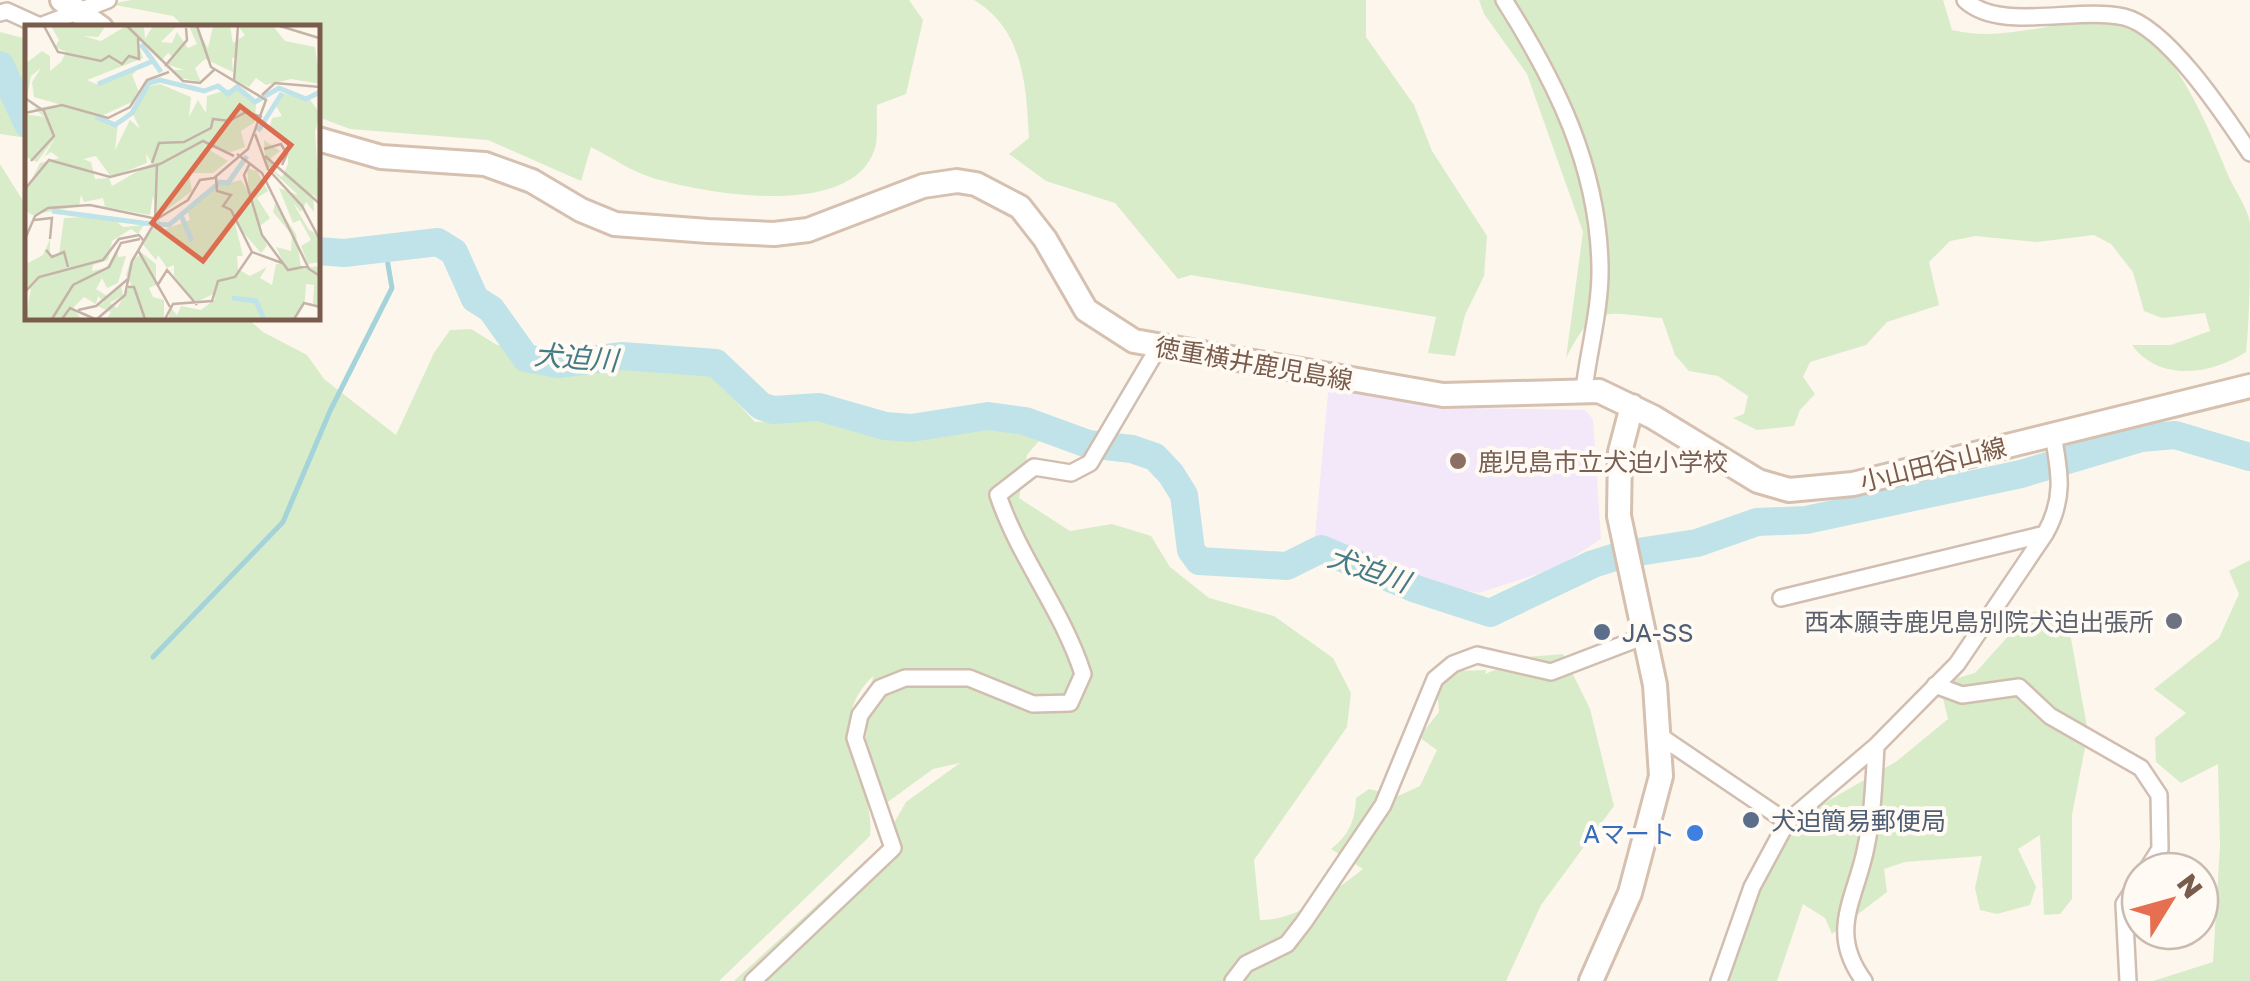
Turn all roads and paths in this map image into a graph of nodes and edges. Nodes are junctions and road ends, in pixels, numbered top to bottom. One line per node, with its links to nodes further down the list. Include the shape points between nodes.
1 (108, 0): 4 (street)
2 (1504, 0): 13 (street, via 1571,118 1594,219 1600,268)
3 (1965, 0): 10 (street, via 1991,15 2125,17 2144,26)
4 (71, 7): 7 (street); 8 (main road)
5 (2, 8): 6 (street)
6 (38, 25)
7 (42, 25)
8 (97, 25)
9 (320, 140): 11 (main road, 徳重横井鹿児島線, via 381,157 486,164 616,224 708,231 808,230 922,186 976,184 1020,207 1096,320)
10 (2250, 153)
11 (1158, 348): 13 (main road, 徳重横井鹿児島線, via 1442,394); 25 (street, via 1090,463 1071,473 1034,467 998,495 1008,526 1072,638 1083,674 1070,703 1033,704 968,678 905,678 880,688 860,715 855,738 893,848)
12 (2250, 386): 15 (main road, 小山田谷山線)
13 (1584, 389): 14 (main road, 徳重横井鹿児島線)
14 (1632, 406): 15 (main road, 小山田谷山線, via 1736,470 1789,490 1853,484); 18 (main road, via 1620,452 1619,516)
15 (2052, 435): 16 (street, via 2060,472 2058,511)
16 (2046, 534): 17 (street); 19 (street, via 2000,606)
17 (1781, 598)
18 (1646, 636): 20 (main road); 26 (street, via 1551,672 1477,655 1436,679 1382,804 1304,922 1286,944 1246,964)
19 (1935, 685): 21 (street); 23 (street, via 1962,695 2019,687 2050,716 2141,768 2159,795)
20 (1660, 736): 22 (street); 27 (main road, via 1661,776 1646,842)
21 (1876, 746): 22 (street); 29 (street, via 1868,836 1848,899 1846,930 1850,958)
22 (1787, 822): 28 (street, via 1752,887)
23 (2159, 851)
24 (2126, 951): 30 (street)
25 (753, 981)
26 (1234, 981)
27 (1591, 981)
28 (1719, 981)
29 (1864, 981)
30 (2128, 981)

